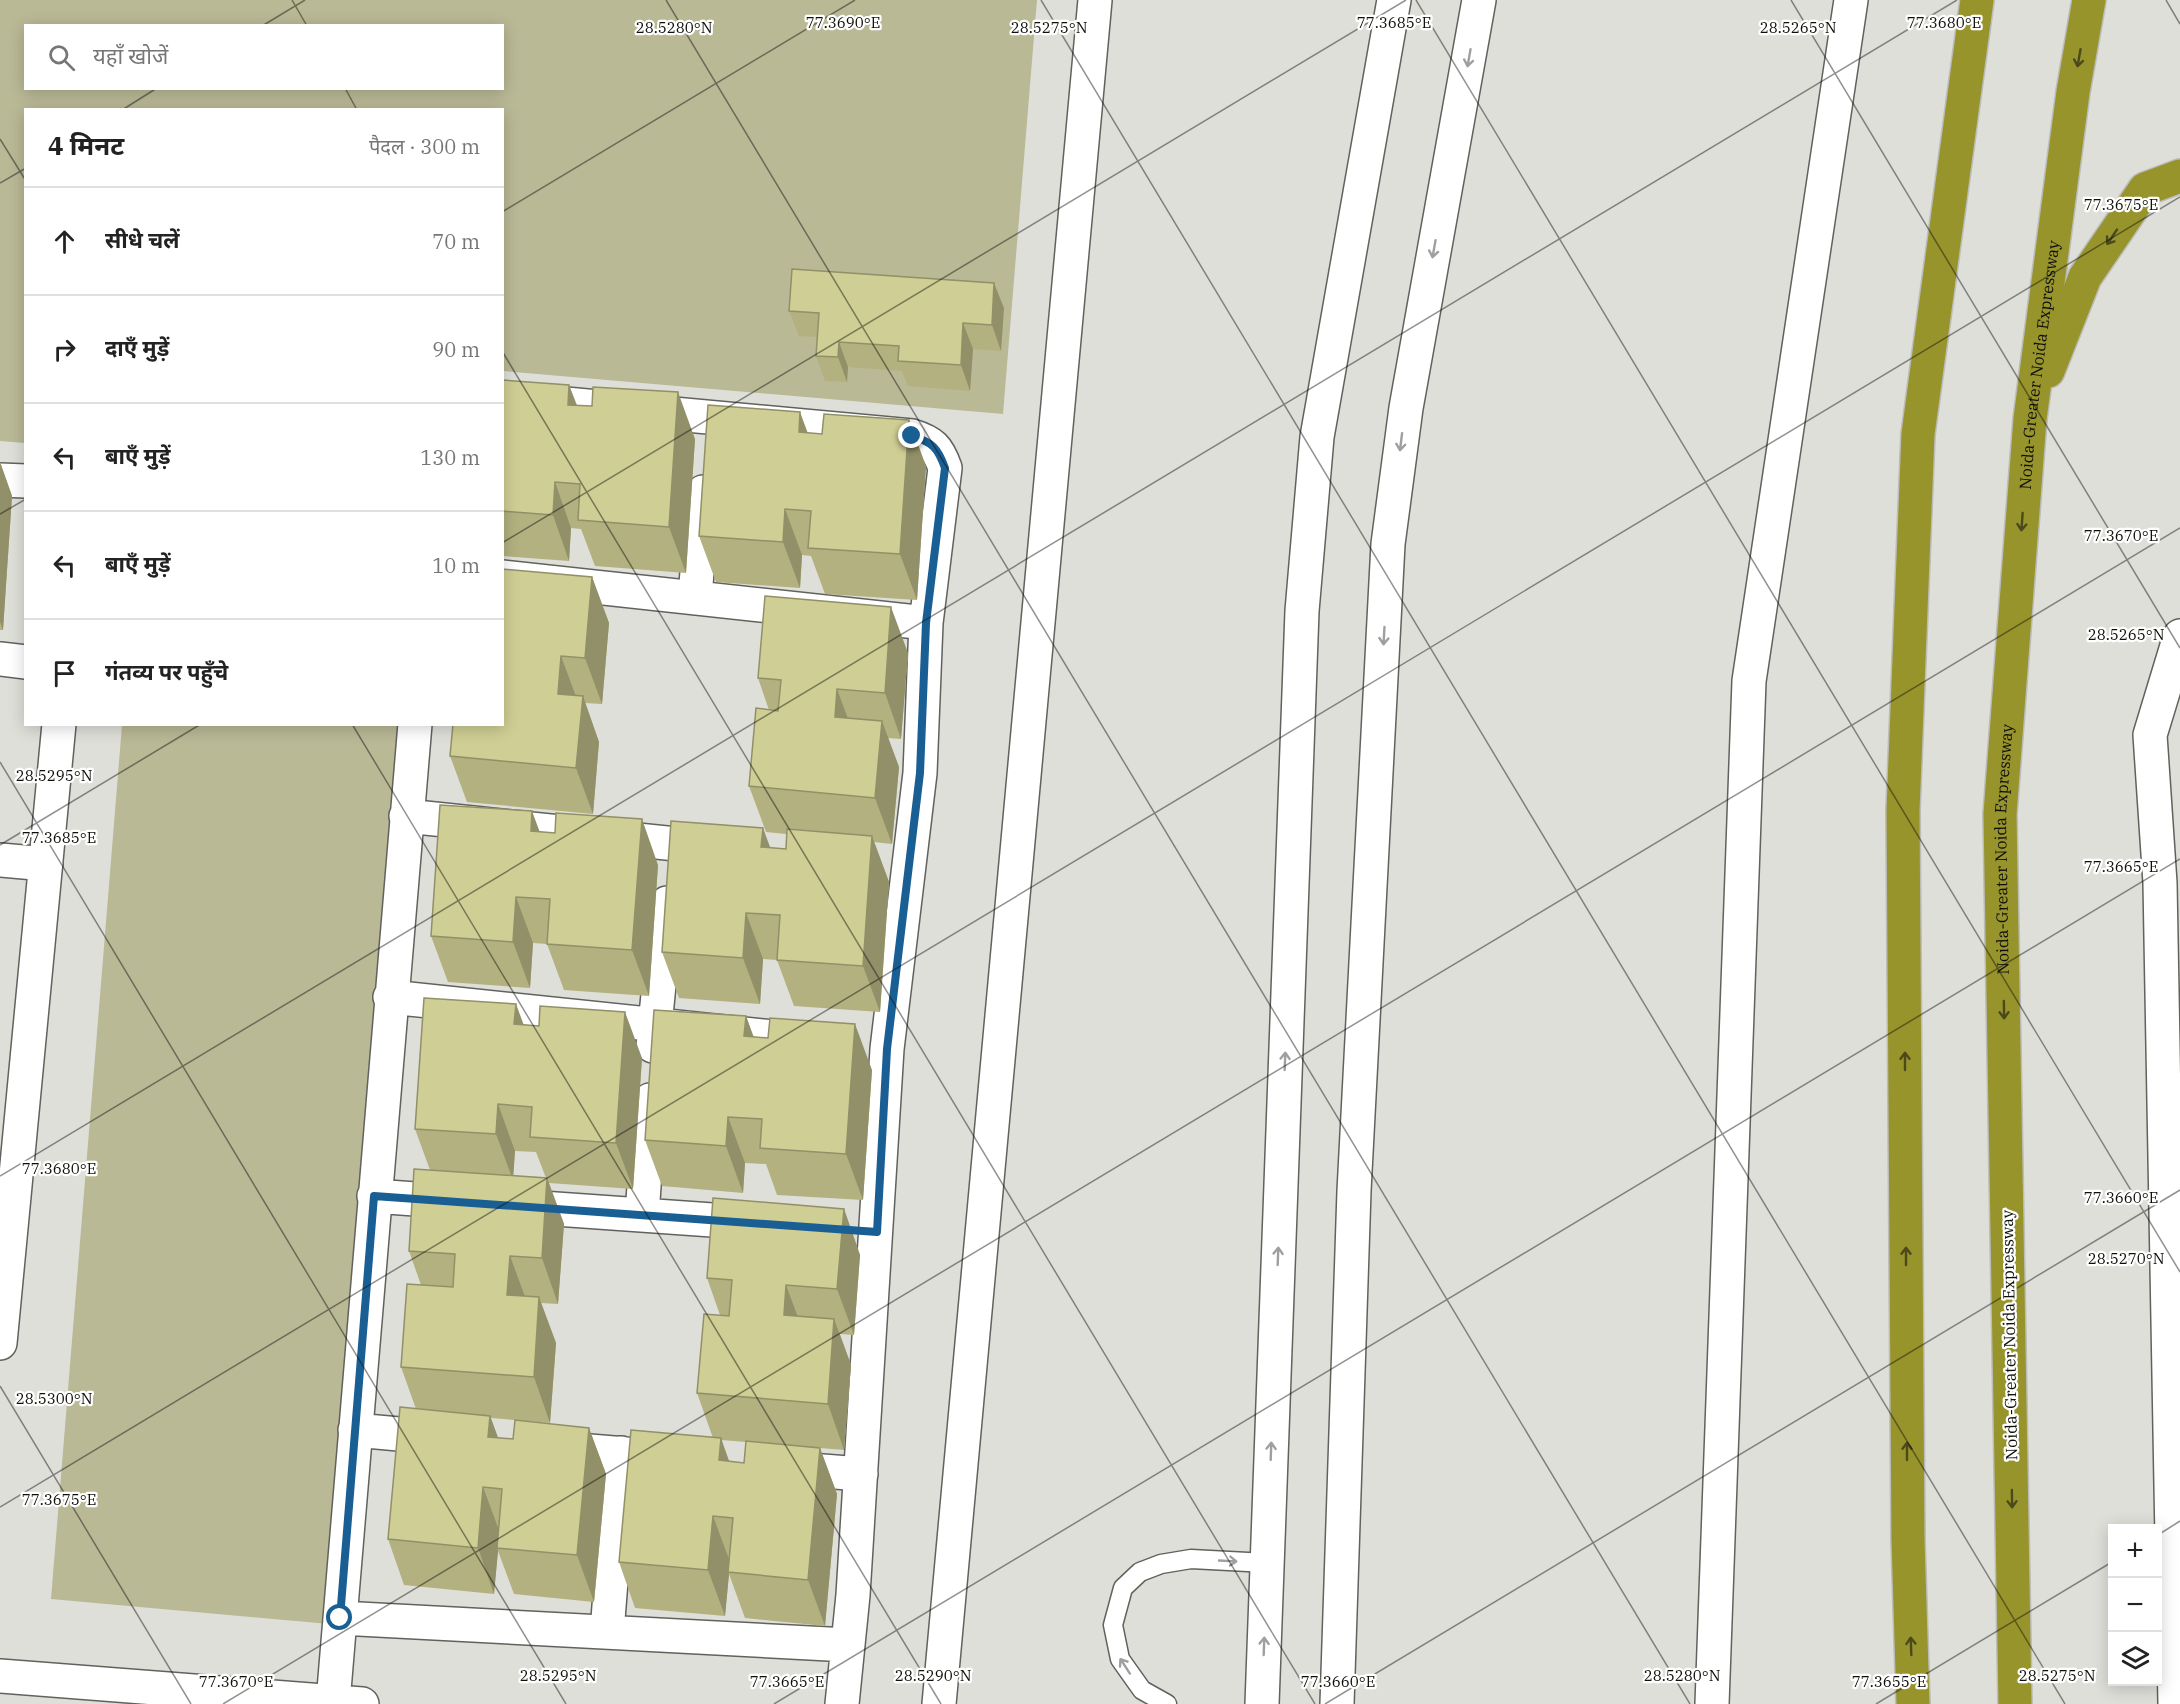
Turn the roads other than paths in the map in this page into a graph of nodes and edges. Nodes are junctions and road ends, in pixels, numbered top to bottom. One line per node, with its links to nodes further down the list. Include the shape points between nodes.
1 (1095, 0): 56 (street)
2 (1394, 0): 48 (street, one-way to 2, via 1303,599 1317,437)
3 (1479, 0): 59 (street, one-way to 59, via 1406,408 1388,544 1354,1191)
4 (1851, 0): 60 (street, via 1749,681)
5 (1977, 0): 61 (highway, one-way to 5, via 1908,1540 1903,810 1918,435)
6 (2089, 0): 10 (highway, Noida-Greater Noida Expressway, one-way to 10, via 2073,92)
7 (2180, 176): 10 (highway, one-way to 10, via 2145,189 2085,278)
8 (504, 398): 9 (street)
9 (709, 417): 14 (street); 15 (street, via 912,436 930,442 945,468)
10 (2030, 419): 62 (highway, Noida-Greater Noida Expressway, one-way to 62, via 2000,814)
11 (0, 480): 12 (street)
12 (24, 481)
13 (504, 577): 14 (street)
14 (695, 598): 15 (street)
15 (926, 623): 29 (street, via 920,773)
16 (2180, 636): 22 (street)
17 (0, 659): 18 (street)
18 (24, 662)
19 (2180, 693): 22 (street)
20 (59, 726): 27 (street)
21 (415, 726): 23 (street)
22 (2150, 735): 30 (street)
23 (406, 816): 24 (street); 31 (street)
24 (673, 844): 25 (street); 32 (street)
25 (744, 851)
26 (0, 860): 27 (street)
27 (46, 864): 34 (street)
28 (874, 865): 29 (street)
29 (909, 869): 33 (street)
30 (2170, 883): 63 (street)
31 (390, 997): 32 (street); 35 (street)
32 (655, 1025): 33 (street); 36 (street)
33 (887, 1049): 39 (street)
34 (11, 1123): 40 (street)
35 (374, 1196): 36 (street); 41 (street)
36 (642, 1215): 37 (street)
37 (783, 1225)
38 (842, 1229): 39 (street)
39 (877, 1232): 47 (street)
40 (0, 1343)
41 (355, 1430): 42 (street); 49 (street)
42 (470, 1440)
43 (528, 1445): 44 (street)
44 (621, 1453): 45 (street); 50 (street)
45 (701, 1460)
46 (758, 1465): 47 (street)
47 (861, 1474): 51 (street)
48 (1267, 1563): 57 (lane, one-way to 48, via 1142,1690 1120,1659 1113,1625 1123,1588 1140,1572 1161,1564 1191,1559); 58 (street, one-way to 48)
49 (340, 1618): 50 (street); 54 (street)
50 (607, 1632): 51 (street)
51 (848, 1645): 55 (street)
52 (0, 1676): 53 (street)
53 (256, 1700): 54 (street)
54 (347, 1703)
55 (842, 1704)
56 (939, 1704)
57 (1167, 1704)
58 (1262, 1704)
59 (1337, 1704)
60 (1712, 1704)
61 (1913, 1704)
62 (2016, 1704)
63 (2175, 1704)

